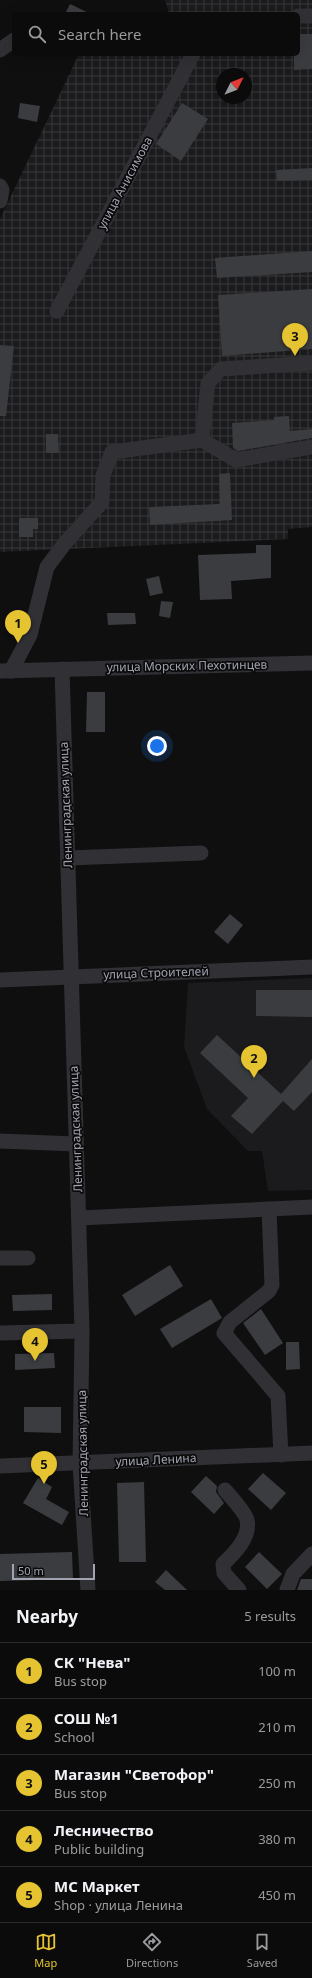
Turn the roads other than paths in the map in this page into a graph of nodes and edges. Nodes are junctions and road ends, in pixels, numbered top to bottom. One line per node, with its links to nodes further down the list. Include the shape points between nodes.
1 (300, 16): 2 (street)
2 (312, 16)
3 (12, 41): 4 (street)
4 (0, 50)
5 (192, 56): 8 (street, улица Анисимова)
6 (0, 186): 7 (street)
7 (0, 201)
8 (57, 312)
9 (312, 363): 10 (street, via 222,369 208,383)
10 (202, 440): 11 (street, via 236,460); 14 (street, via 112,452 103,475 102,502 65,543 47,568 30,635)
11 (312, 447)
12 (312, 663): 13 (street, улица Морских Пехотинцев)
13 (62, 668): 14 (street, улица Морских Пехотинцев); 16 (street, Ленинградская улица)
14 (5, 671)
15 (201, 853): 16 (street)
16 (68, 858): 18 (street, Ленинградская улица)
17 (312, 966): 18 (street, улица Строителей)
18 (71, 976): 19 (street, улица Строителей); 21 (street, Ленинградская улица)
19 (0, 980)
20 (0, 1141): 21 (street)
21 (76, 1144): 24 (street, Ленинградская улица)
22 (312, 1208): 23 (street)
23 (269, 1209): 24 (street); 30 (street, via 272,1285 269,1291 230,1322 224,1333 278,1396)
24 (79, 1218): 27 (street, Ленинградская улица)
25 (0, 1258): 26 (street)
26 (28, 1258)
27 (82, 1331): 28 (street); 31 (street, Ленинградская улица)
28 (0, 1334)
29 (312, 1453): 30 (street, улица Ленина)
30 (281, 1454): 31 (street, улица Ленина)
31 (80, 1464): 32 (street, улица Ленина); 35 (street, Ленинградская улица)
32 (0, 1466)
33 (226, 1490): 36 (street, via 247,1519 247,1533 223,1564 224,1573)
34 (312, 1554): 37 (street, via 293,1574)
35 (88, 1590)
36 (239, 1590)
37 (287, 1590)

